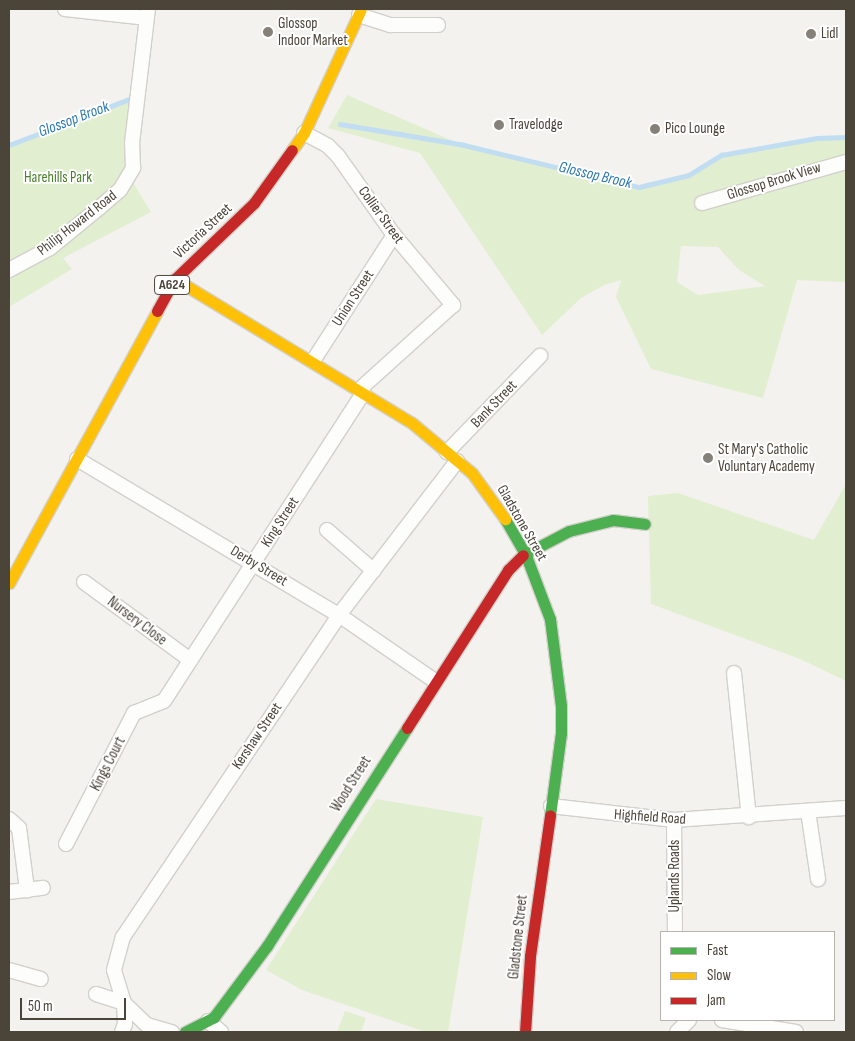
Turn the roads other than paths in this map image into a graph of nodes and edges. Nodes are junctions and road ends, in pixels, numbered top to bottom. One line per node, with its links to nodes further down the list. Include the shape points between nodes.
1 (65, 9): 3 (street)
2 (360, 12): 4 (street, via 390,25); 5 (street, Victoria Street / A624)
3 (147, 13): 9 (street, Philip Howard Road, via 132,144 133,168 120,190 50,248)
4 (438, 25)
5 (304, 133): 8 (street, Collier Street, via 328,146 338,156); 10 (street, Victoria Street / A624, via 254,203)
6 (846, 162): 7 (street, Glossop Brook View)
7 (702, 203)
8 (394, 235): 11 (street, Collier Street); 13 (street, Union Street)
9 (9, 270)
10 (176, 279): 13 (street, Gladstone Street); 16 (street, Victoria Street / A624)
11 (453, 305): 14 (street, King Street)
12 (540, 356): 15 (street, Bank Street)
13 (312, 361): 14 (street, Gladstone Street)
14 (361, 391): 15 (street, Gladstone Street, via 412,423); 20 (street, King Street)
15 (452, 456): 19 (street, Gladstone Street, via 486,488); 21 (street, Kershaw Street)
16 (77, 459): 20 (street, Derby Street); 22 (street, Victoria Street / A624)
17 (645, 524): 19 (street, Wood Street, via 603,521 569,530)
18 (326, 530): 21 (street)
19 (525, 553): 27 (street, Wood Street, via 508,570); 29 (street, Gladstone Street, via 550,620 560,680 561,733)
20 (254, 563): 24 (street, Derby Street); 25 (street, King Street)
21 (374, 571): 24 (street, Kershaw Street)
22 (9, 582)
23 (84, 582): 25 (street, Nursery Close)
24 (338, 615): 27 (street, Derby Street); 44 (street, Kershaw Street, via 122,937 114,970)
25 (190, 660): 28 (street, King Street)
26 (734, 672): 32 (street)
27 (435, 681): 47 (street, Wood Street, via 266,946)
28 (164, 702): 35 (street, Kings Court, via 134,713)
29 (551, 806): 34 (street, Highfield Road); 53 (street, Gladstone Street, via 530,956)
30 (846, 808): 31 (street, Highfield Road)
31 (808, 811): 32 (street, Highfield Road); 36 (street)
32 (749, 817): 34 (street, Highfield Road)
33 (9, 819): 38 (street, via 19,828)
34 (674, 820): 40 (street, Uplands Roads)
35 (66, 844)
36 (818, 879)
37 (43, 888): 38 (street)
38 (27, 890): 39 (street)
39 (9, 892)
40 (675, 931)
41 (9, 970): 42 (street)
42 (41, 979)
43 (96, 994): 44 (street)
44 (124, 1004): 49 (street, Kershaw Street); 50 (street, via 147,1025)
45 (688, 1021): 54 (street)
46 (726, 1021): 48 (street)
47 (204, 1024): 51 (street); 52 (street)
48 (755, 1029): 55 (street)
49 (122, 1032)
50 (172, 1032)
51 (185, 1032)
52 (221, 1032)
53 (525, 1032)
54 (677, 1032)
55 (796, 1032)

